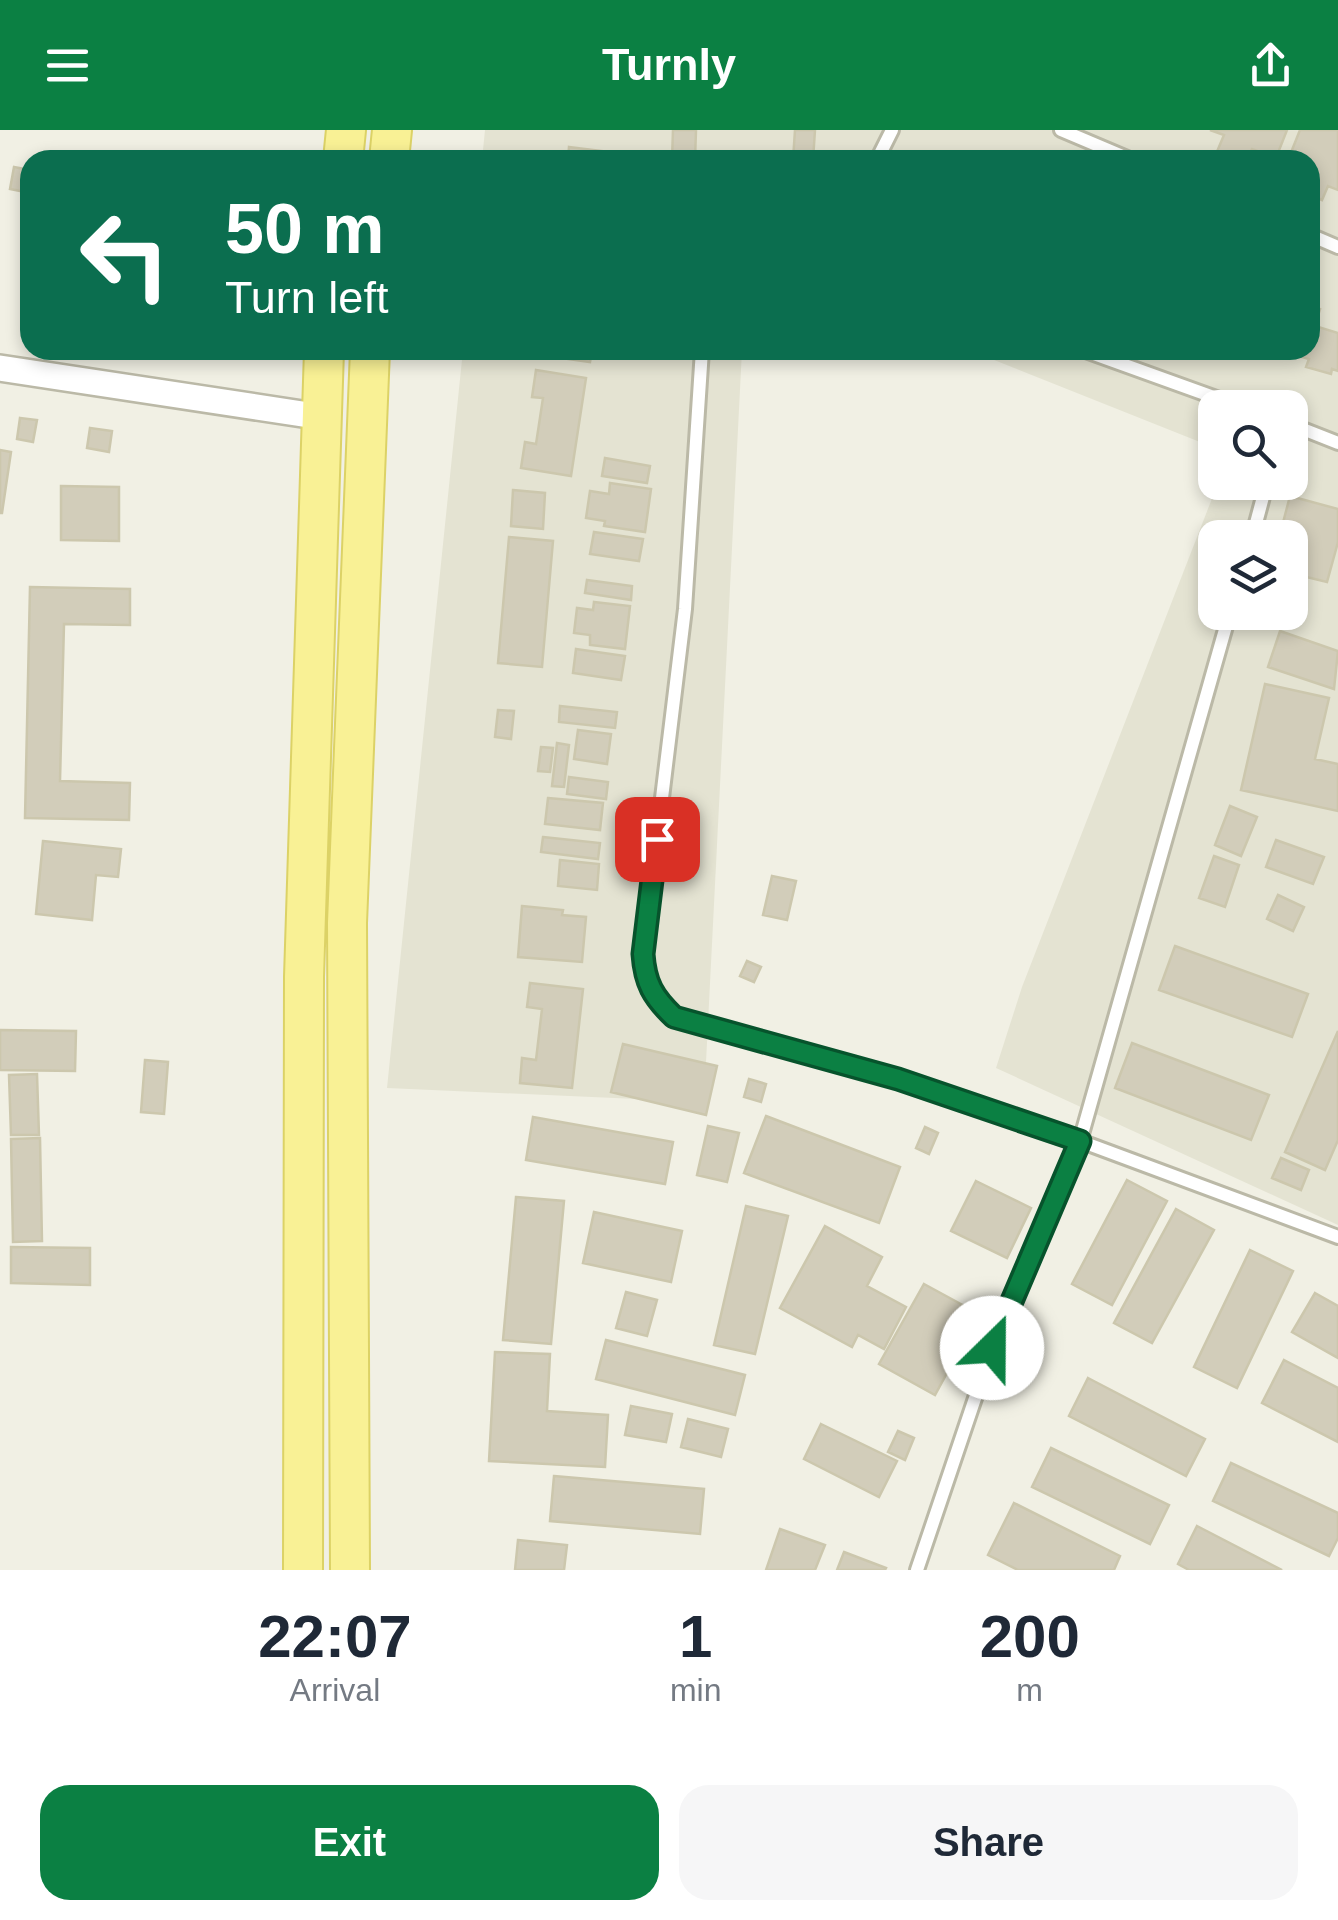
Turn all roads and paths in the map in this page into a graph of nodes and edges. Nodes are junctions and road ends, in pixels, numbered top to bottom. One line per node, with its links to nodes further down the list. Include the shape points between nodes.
1 (1060, 130): 2 (lane)
2 (1108, 150)
3 (324, 360): 9 (main road)
4 (370, 360): 16 (main road, via 346,923)
5 (701, 360): 13 (lane, via 685,608 643,954 651,992 674,1017 898,1079)
6 (1110, 360): 8 (lane)
7 (0, 368): 9 (street)
8 (1198, 392)
9 (322, 417): 15 (main road, via 304,977)
10 (1308, 431): 11 (lane)
11 (1338, 442)
12 (1225, 630): 13 (lane)
13 (1080, 1141): 14 (lane); 17 (lane, via 992,1348)
14 (1338, 1237)
15 (303, 1570)
16 (350, 1570)
17 (918, 1570)

